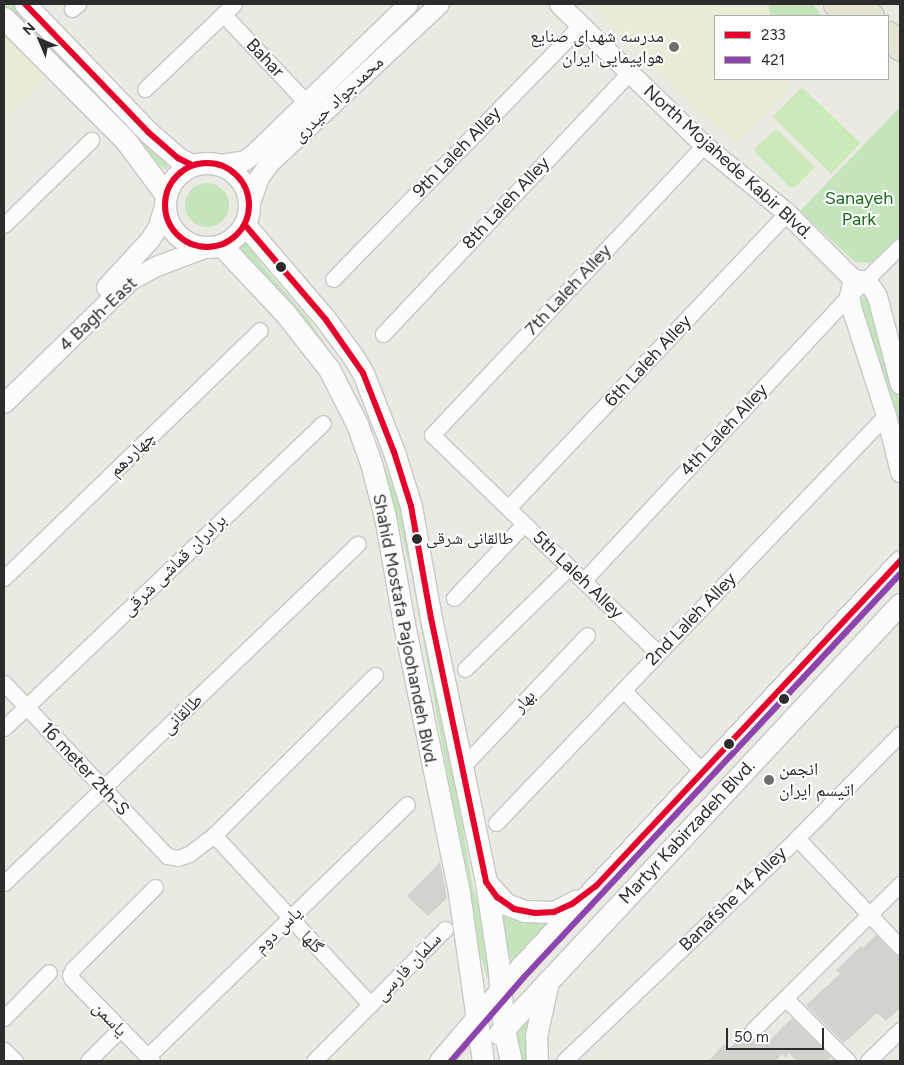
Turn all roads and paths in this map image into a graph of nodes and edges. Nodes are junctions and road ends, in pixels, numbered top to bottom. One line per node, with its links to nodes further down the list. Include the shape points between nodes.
1 (25, 4): 22 (main road, via 148,132 178,158)
2 (439, 4): 24 (street, محمدجواد حیدری, via 270,162 259,177)
3 (559, 4): 11 (street, North Mojahede Kabir Blvd.)
4 (836, 4): 8 (highway)
5 (860, 4): 9 (highway)
6 (403, 7): 18 (street, محمدجواد حیدری)
7 (228, 9): 17 (street); 18 (street, Bahar)
8 (847, 15)
9 (870, 15)
10 (4, 18): 23 (main road, via 126,141)
11 (581, 25): 16 (street, North Mojahede Kabir Blvd.); 30 (street, 9th Laleh Alley)
12 (889, 35): 13 (highway)
13 (900, 48)
14 (889, 49): 15 (highway)
15 (900, 58)
16 (630, 72): 20 (street, North Mojahede Kabir Blvd.); 33 (street, 8th Laleh Alley)
17 (145, 89)
18 (306, 102): 21 (street, محمدجواد حیدری, via 245,160)
19 (91, 140): 26 (street)
20 (704, 145): 25 (street, North Mojahede Kabir Blvd.); 39 (street, 7th Laleh Alley)
21 (221, 164): 22 (main road); 24 (main road, via 242,179)
22 (192, 165): 23 (main road, via 175,177)
23 (165, 200): 28 (main road, via 172,229 182,239 194,245); 35 (street, 4 Bagh-East, via 157,228 120,273)
24 (250, 203): 27 (main road)
25 (787, 214): 31 (street, North Mojahede Kabir Blvd.); 41 (street, 6th Laleh Alley)
26 (4, 225)
27 (244, 225): 28 (main road, via 238,234); 61 (main road, Shahid Mostafa Pajoohandeh Blvd., via 344,343 363,373 411,506)
28 (214, 246): 36 (street, 4 Bagh-East, via 156,266 130,280); 83 (main road, Shahid Mostafa Pajoohandeh Blvd., via 285,313 329,369 357,424 371,463 385,517 459,893)
29 (900, 246): 31 (street, 4th Laleh Alley)
30 (333, 279)
31 (856, 285): 34 (street, North Mojahede Kabir Blvd., via 877,296); 37 (street, North Mojahede Kabir Blvd.); 47 (street, 4th Laleh Alley)
32 (260, 330): 46 (street, چهاردهم)
33 (383, 334)
34 (900, 384)
35 (4, 386)
36 (4, 403)
37 (886, 415): 40 (street, North Mojahede Kabir Blvd.); 53 (street, 2nd Laleh Alley)
38 (323, 423): 58 (street, برادران قماشی شرقی)
39 (432, 435): 41 (street, 5th Laleh Alley)
40 (900, 472)
41 (508, 508): 42 (street, 5th Laleh Alley)
42 (524, 524): 45 (street, 5th Laleh Alley); 48 (street)
43 (358, 544): 63 (street, طالقانی)
44 (900, 561): 62 (main road, Martyr Kabirzadeh Blvd.)
45 (568, 566): 47 (street, 5th Laleh Alley); 54 (street)
46 (4, 578)
47 (583, 581): 53 (street, 5th Laleh Alley)
48 (454, 598)
49 (900, 604): 51 (main road, Martyr Kabirzadeh Blvd.)
50 (900, 621): 51 (street)
51 (874, 631): 78 (main road, Martyr Kabirzadeh Blvd.)
52 (587, 635): 61 (street, بهار)
53 (658, 653): 57 (street, 2nd Laleh Alley)
54 (465, 668)
55 (375, 675): 66 (street)
56 (4, 683): 58 (street, 16 meter 2th-S)
57 (623, 690): 62 (street); 65 (street, 2nd Laleh Alley)
58 (26, 706): 59 (street, برادران قماشی شرقی); 63 (street, 16 meter 2th-S)
59 (4, 728)
60 (900, 734): 67 (street, Banafshe 14 Alley)
61 (461, 768): 68 (main road, Shahid Mostafa Pajoohandeh Blvd.)
62 (702, 771): 71 (main road, Martyr Kabirzadeh Blvd.)
63 (104, 789): 66 (street, 16 meter 2th-S, via 167,856 178,858 189,854); 69 (street, طالقانی)
64 (407, 804): 74 (street, یاس دوم)
65 (496, 823)
66 (214, 835): 74 (street, گلها)
67 (797, 838): 73 (street); 97 (street, Banafshe 14 Alley)
68 (486, 882): 71 (main road, via 506,904 535,913 554,912 572,904); 79 (main road, Shahid Mostafa Pajoohandeh Blvd.)
69 (4, 883)
70 (900, 884): 73 (street)
71 (596, 886): 79 (main road, Martyr Kabirzadeh Blvd.)
72 (155, 887): 84 (street, یاسمن, via 70,975)
73 (870, 915): 76 (street); 80 (street)
74 (290, 919): 81 (street, گلها); 89 (street, یاس دوم)
75 (445, 929): 81 (street, سلمان فارسی)
76 (900, 947)
77 (49, 972): 82 (street)
78 (548, 981): 85 (main road, Martyr Kabirzadeh Blvd.); 96 (main road, via 536,1036)
79 (501, 990): 83 (main road, Martyr Kabirzadeh Blvd.); 85 (main road, Shahid Mostafa Pajoohandeh Blvd.)
80 (785, 998): 87 (street); 98 (street)
81 (371, 1005): 93 (street, سلمان فارسی)
82 (4, 1018)
83 (476, 1019): 90 (main road, Shahid Mostafa Pajoohandeh Blvd.); 94 (main road, Martyr Kabirzadeh Blvd.)
84 (120, 1029): 89 (street, یاسمن); 92 (street)
85 (504, 1029): 90 (main road, Martyr Kabirzadeh Blvd.); 95 (main road, Shahid Mostafa Pajoohandeh Blvd.)
86 (900, 1030): 99 (street)
87 (752, 1031)
88 (4, 1050): 91 (street)
89 (150, 1059)
90 (480, 1059)
91 (15, 1061)
92 (88, 1061)
93 (314, 1061)
94 (440, 1061)
95 (511, 1061)
96 (537, 1061)
97 (564, 1061)
98 (848, 1061)
99 (868, 1061)

